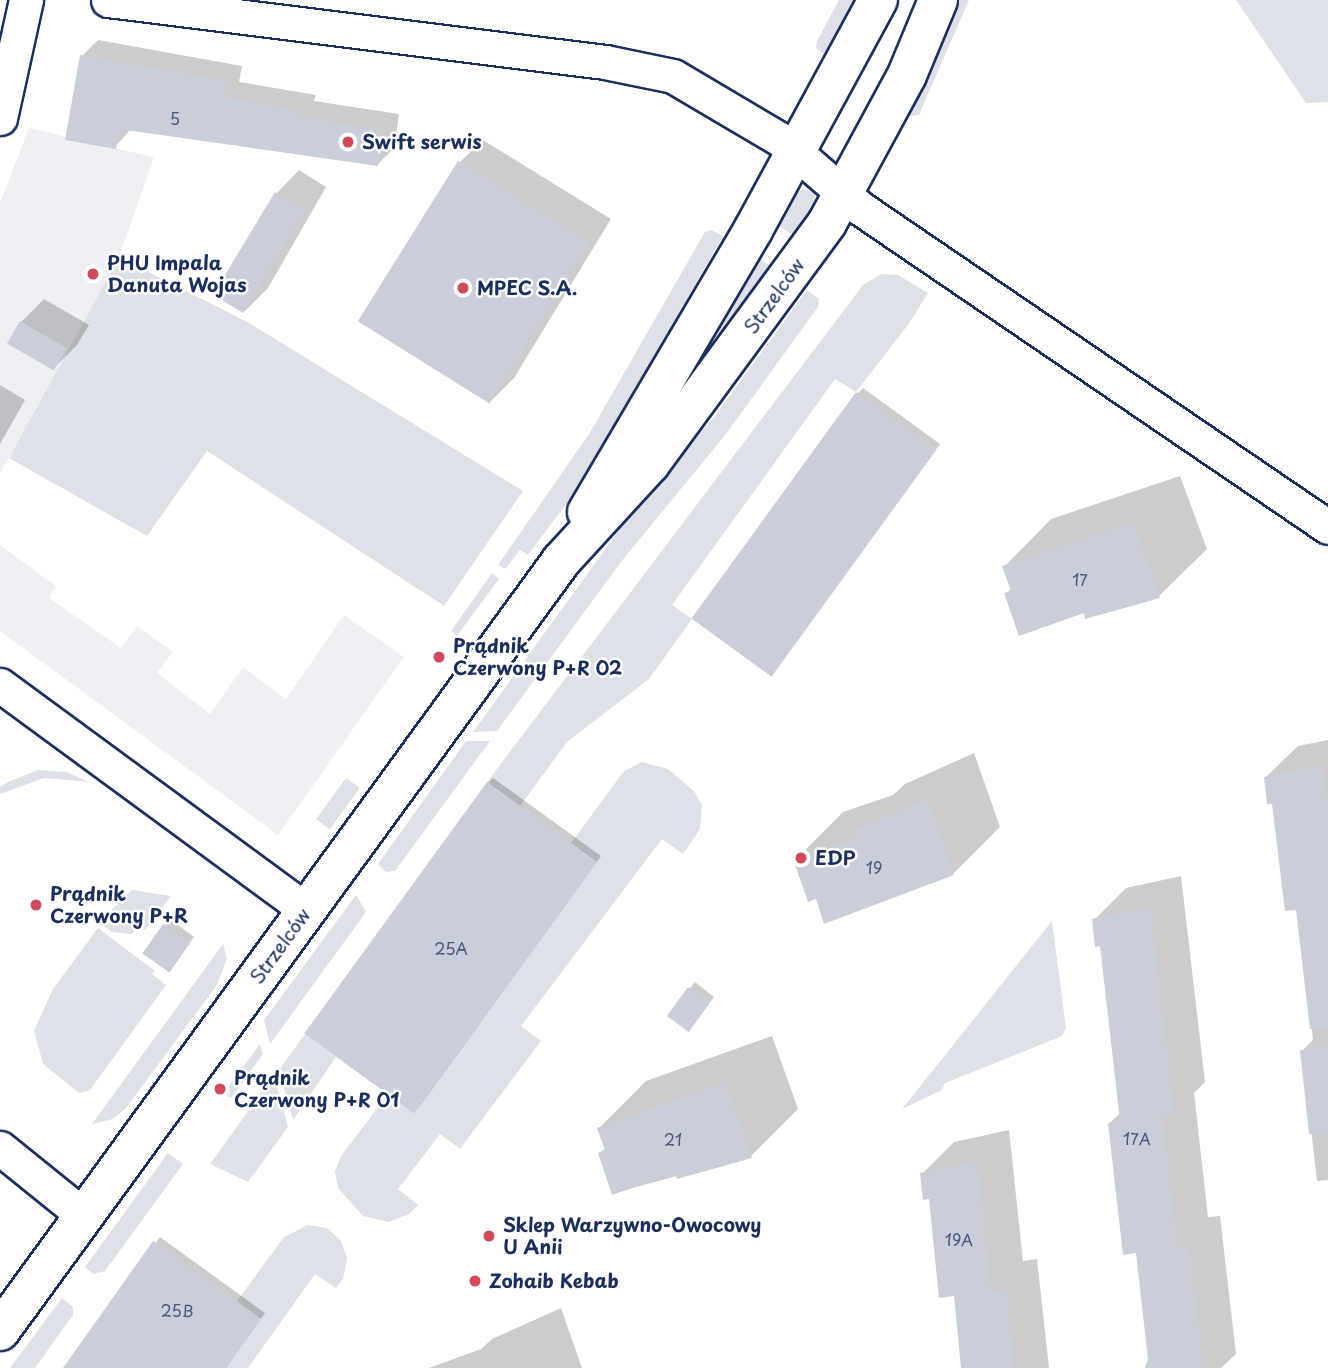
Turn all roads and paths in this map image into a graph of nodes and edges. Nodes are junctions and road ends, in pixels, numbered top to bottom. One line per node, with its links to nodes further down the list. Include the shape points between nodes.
1 (26, 0): 5 (street)
2 (108, 0): 6 (street, via 651,70 693,86)
3 (878, 0): 6 (street, Strzelców)
4 (938, 0): 7 (street, Strzelców, via 907,75)
5 (0, 118)
6 (794, 151): 7 (street); 9 (street, Strzelców)
7 (844, 194): 8 (street); 9 (street, Strzelców, via 650,464)
8 (1328, 527)
9 (561, 561): 11 (street, Strzelców)
10 (0, 685): 11 (street)
11 (306, 910): 13 (street, Strzelców)
12 (0, 1148): 13 (street)
13 (83, 1216): 14 (street, Strzelców)
14 (0, 1331)

